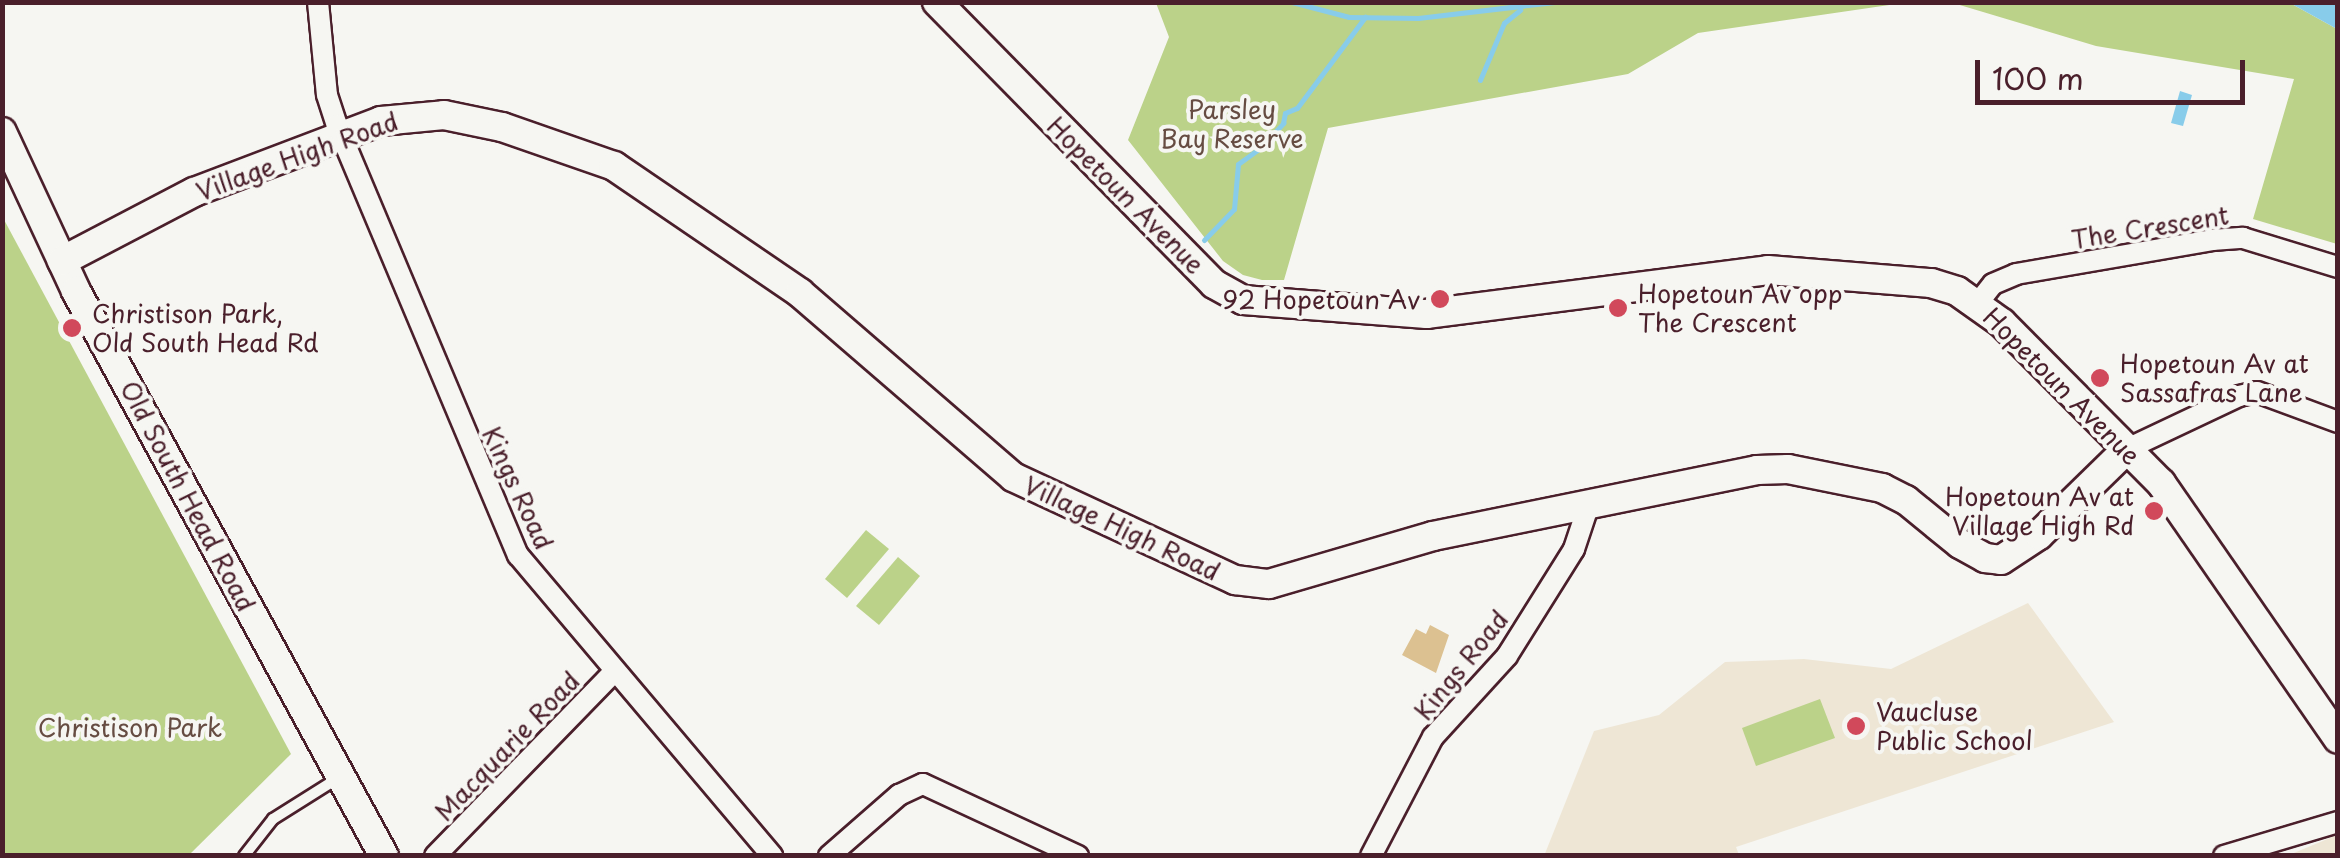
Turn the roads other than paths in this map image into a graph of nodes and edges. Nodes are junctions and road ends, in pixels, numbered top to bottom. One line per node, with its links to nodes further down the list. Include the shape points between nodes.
1 (318, 2): 4 (street, Kings Road, via 327,94)
2 (937, 2): 7 (street, Hopetoun Avenue, via 1214,284 1243,300 1426,314 1768,270 1939,284)
3 (3, 132): 5 (street, Old South Head Road)
4 (342, 135): 5 (street, Village High Road, via 194,192); 10 (street, Village High Road, via 407,116 464,117 614,166 800,292 1013,477 1235,580 1269,584 1432,536); 11 (street, Kings Road, via 518,555)
5 (62, 261): 13 (street, Old South Head Road)
6 (2338, 267): 7 (street, The Crescent, via 2243,238 2212,240 2016,274 1993,284)
7 (1978, 303): 9 (street, Hopetoun Avenue)
8 (2338, 422): 9 (street, via 2258,392)
9 (2127, 449): 10 (street, Village High Road, via 2039,536 2001,560 1960,544 1882,488 1788,469); 12 (street, Hopetoun Avenue, via 2186,514)
10 (1588, 507): 21 (street, Kings Road, via 1565,564 1507,656 1433,738)
11 (614, 670): 17 (street, Macquarie Road); 18 (street, Kings Road)
12 (2338, 739)
13 (338, 778): 15 (street, Old South Head Road); 16 (lane, via 273,820)
14 (2338, 822): 22 (street)
15 (380, 854)
16 (244, 856)
17 (434, 856)
18 (772, 856)
19 (829, 856): 20 (street, via 899,796 923,784)
20 (1078, 856)
21 (1370, 856)
22 (2224, 856)

